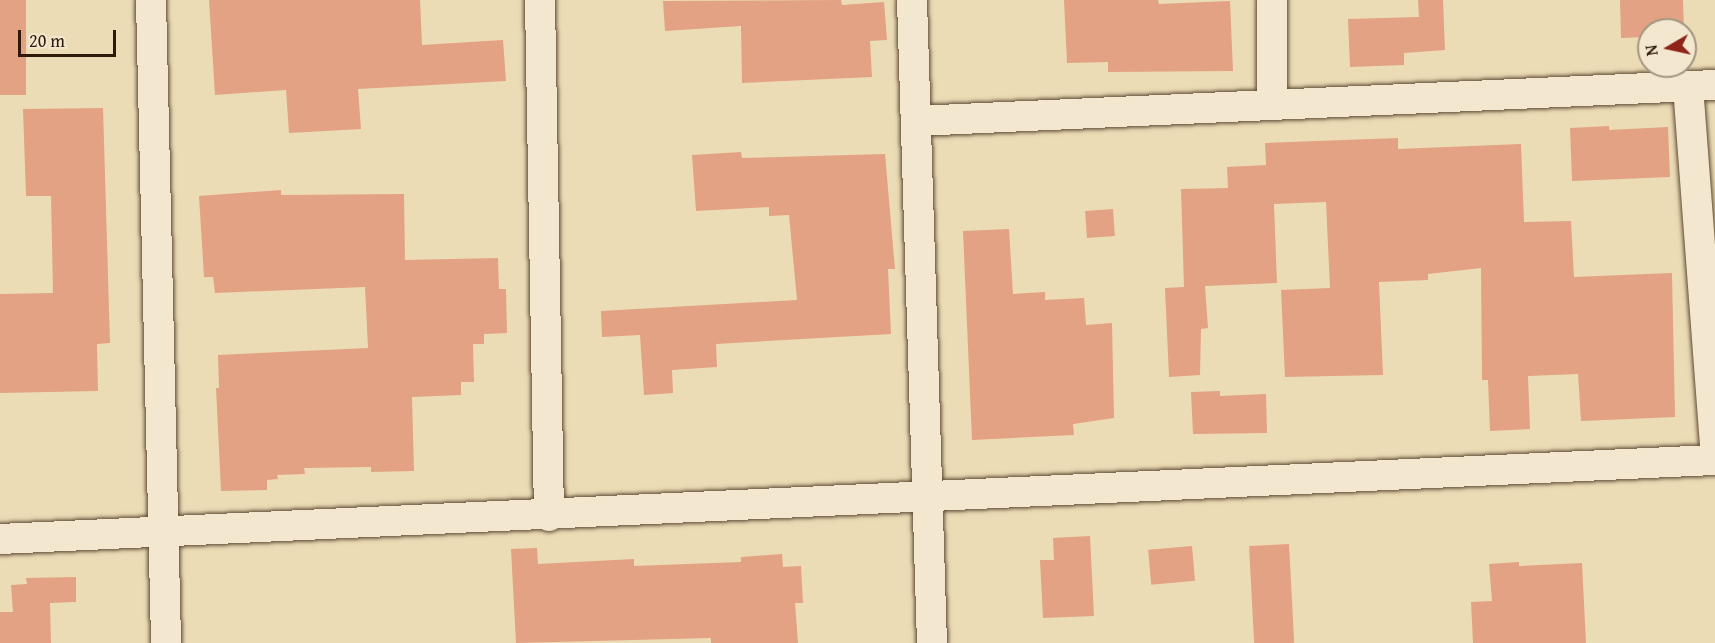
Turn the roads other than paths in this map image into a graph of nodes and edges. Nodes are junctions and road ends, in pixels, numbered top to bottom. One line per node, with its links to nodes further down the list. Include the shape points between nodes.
1 (151, 0): 12 (street)
2 (540, 0): 11 (street)
3 (912, 0): 7 (street)
4 (1272, 0): 6 (street)
5 (1701, 86): 6 (street); 8 (street)
6 (1272, 102): 7 (street)
7 (916, 121): 10 (street)
8 (1715, 446)
9 (1715, 460): 10 (street)
10 (927, 496): 11 (street); 15 (street)
11 (549, 516): 12 (street)
12 (161, 532): 13 (street); 14 (street)
13 (0, 539)
14 (166, 643)
15 (932, 643)

